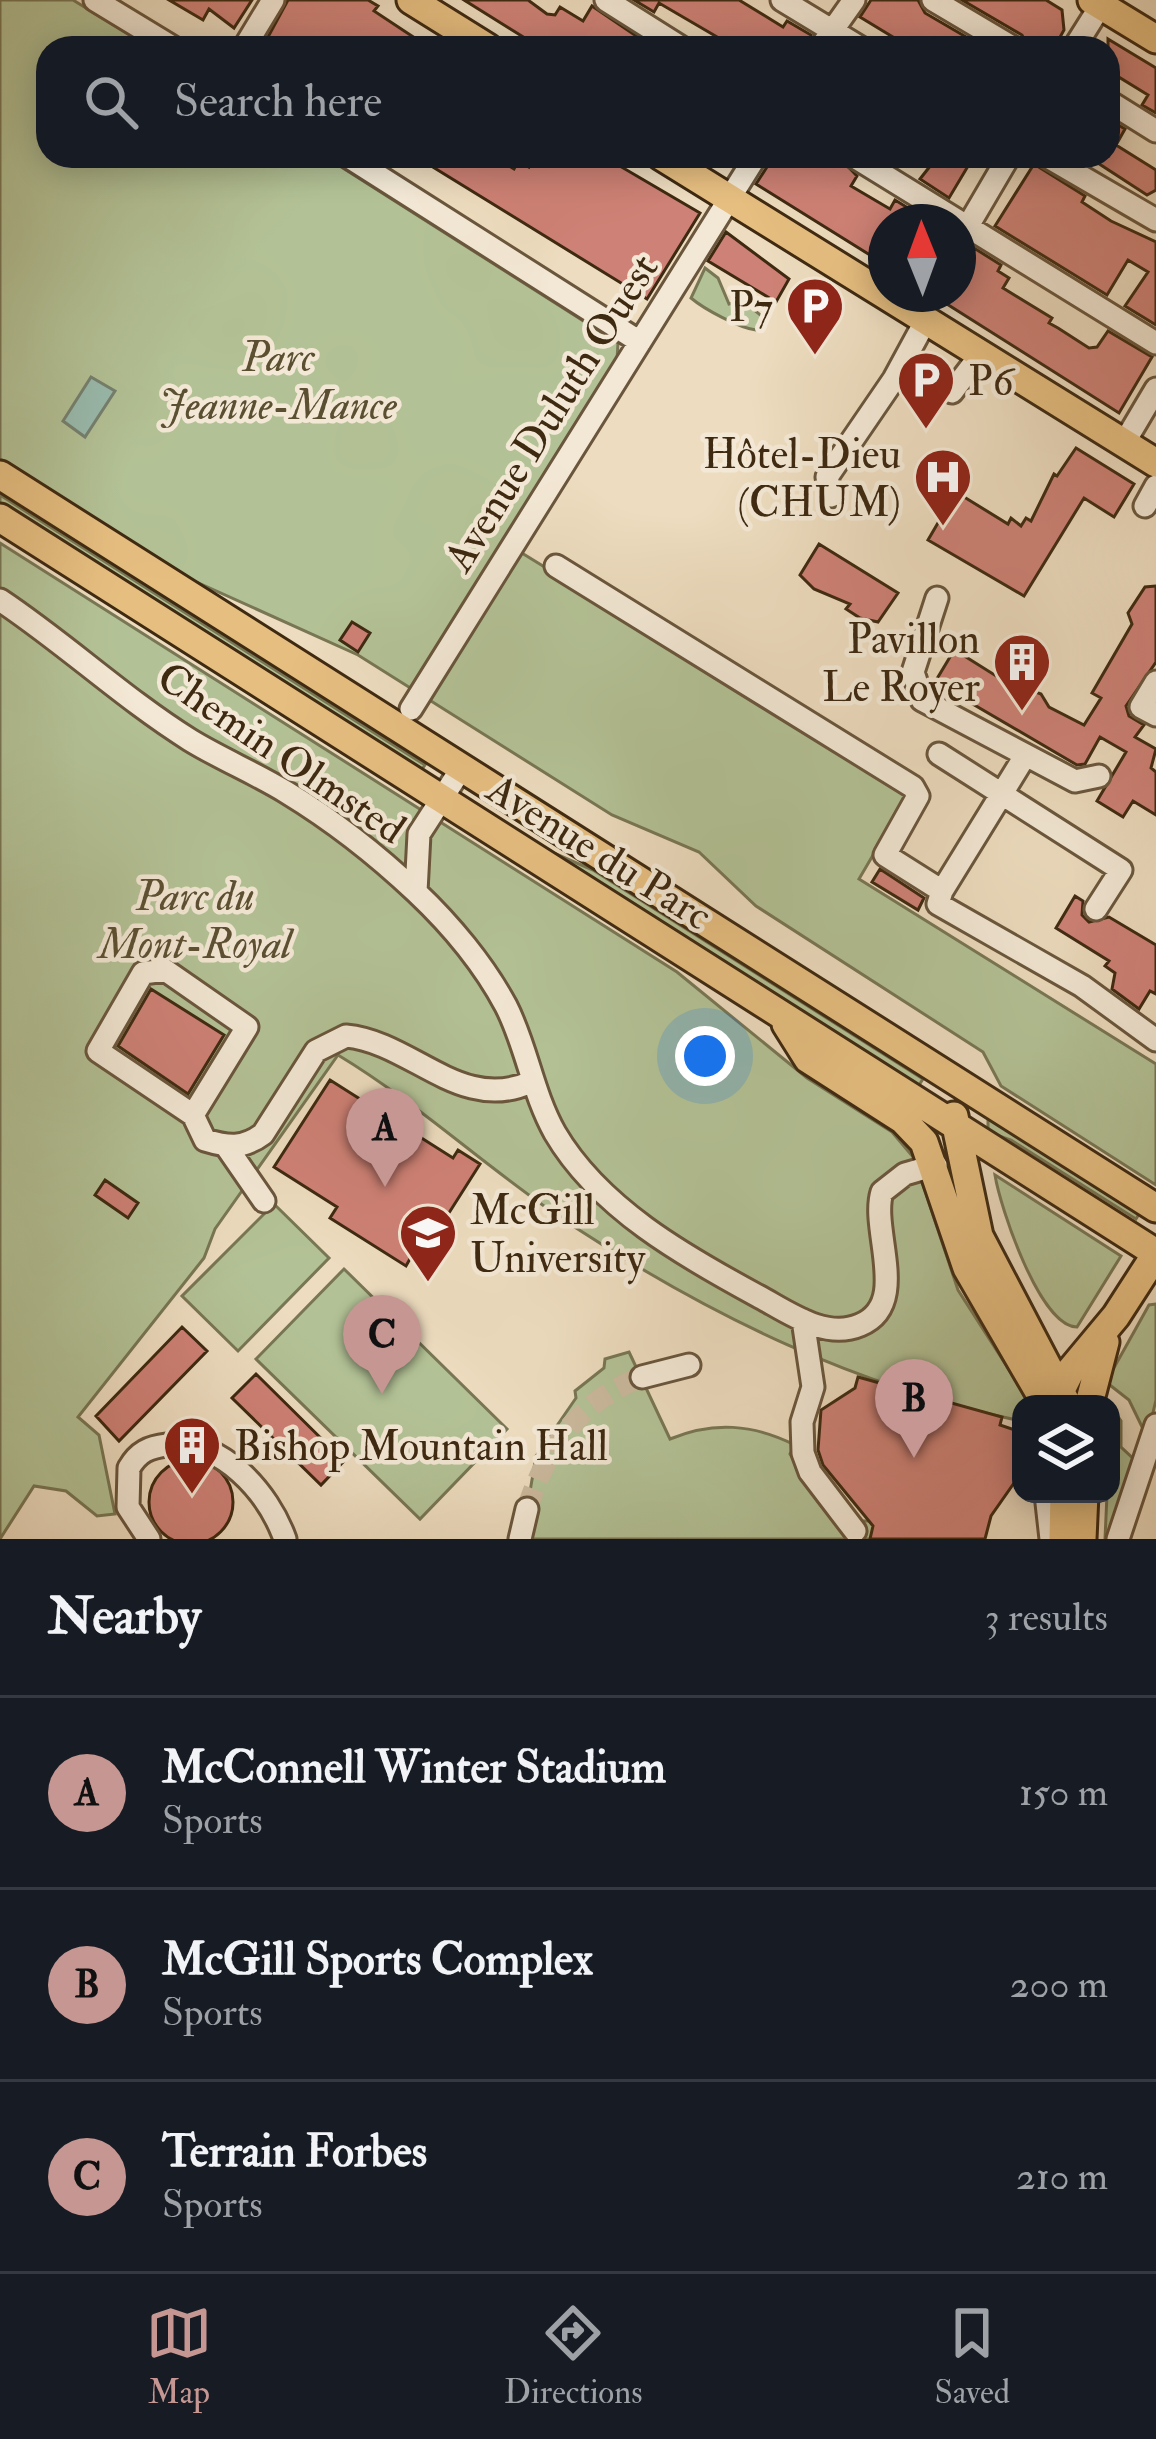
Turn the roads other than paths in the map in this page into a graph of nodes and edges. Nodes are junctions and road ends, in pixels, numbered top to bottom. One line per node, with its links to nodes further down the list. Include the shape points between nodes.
1 (95, 0): 9 (street)
2 (273, 0): 10 (street)
3 (410, 0): 11 (main road)
4 (606, 0): 12 (street)
5 (782, 0): 13 (street)
6 (854, 0): 14 (street)
7 (933, 0): 15 (street)
8 (1097, 3): 16 (street); 17 (main road)
9 (154, 36)
10 (251, 36)
11 (468, 36)
12 (663, 36)
13 (822, 36)
14 (829, 36)
15 (994, 36)
16 (1080, 36)
17 (1156, 39)
18 (1120, 108): 19 (street)
19 (1156, 131)
20 (366, 168): 32 (street)
21 (680, 168): 26 (main road)
22 (748, 168): 26 (street, Avenue Duluth Ouest)
23 (870, 168): 27 (street)
24 (1003, 168): 28 (street)
25 (1067, 168): 29 (street)
26 (729, 199): 31 (main road); 32 (street, Avenue Duluth Ouest)
27 (919, 204)
28 (976, 214)
29 (1156, 220)
30 (976, 243): 33 (street)
31 (922, 314): 34 (main road); 40 (street, via 905,362 827,477)
32 (640, 341): 46 (street, Avenue Duluth Ouest)
33 (1156, 344)
34 (976, 363): 36 (street); 37 (main road)
35 (1156, 389): 37 (street)
36 (957, 394)
37 (1124, 442): 38 (main road)
38 (1156, 464)
39 (0, 475): 50 (main road, Avenue du Parc)
40 (831, 496)
41 (0, 518): 53 (main road, Avenue du Parc)
42 (556, 566): 54 (street, via 913,787 918,796 885,855)
43 (937, 598): 49 (street, via 913,672 922,700)
44 (0, 600): 55 (street, Chemin Olmsted, via 191,741 323,817)
45 (1156, 682): 47 (street, via 1141,706)
46 (411, 709)
47 (1156, 715)
48 (939, 754): 52 (street)
49 (1025, 755): 51 (street, via 1075,781); 52 (street)
50 (460, 770): 53 (street); 60 (main road, Avenue du Parc)
51 (1099, 776)
52 (1001, 794): 54 (street); 56 (street, via 1121,870)
53 (440, 800): 55 (street, via 419,834); 57 (main road, Avenue du Parc)
54 (942, 891): 58 (street, via 938,904 1087,988)
55 (416, 892): 59 (street, Chemin Olmsted, via 506,1006)
56 (1096, 909)
57 (781, 1015): 62 (main road, Avenue du Parc); 64 (main road, via 808,1059 910,1125)
58 (1156, 1040)
59 (531, 1082): 63 (street, via 485,1091 346,1036 316,1051 263,1134); 69 (street, Chemin Olmsted, via 556,1135 623,1210)
60 (950, 1082): 62 (main road); 66 (main road, Avenue du Parc)
61 (193, 1115): 61 (street, via 98,1051 153,968 248,1027); 63 (street, via 206,1140)
62 (956, 1126): 67 (main road, Avenue du Parc); 73 (main road, via 982,1246)
63 (226, 1146): 65 (street)
64 (930, 1166): 69 (street, Chemin Olmsted, via 882,1192 877,1222 886,1286 874,1314 841,1330); 72 (main road, via 967,1268)
65 (264, 1201)
66 (1156, 1208)
67 (1156, 1254): 68 (main road)
68 (1116, 1316): 74 (main road); 75 (main road)
69 (803, 1320): 82 (street, via 813,1387 803,1453)
70 (689, 1365): 71 (street)
71 (641, 1377)
72 (1054, 1395)
73 (1055, 1395)
74 (1061, 1395)
75 (1090, 1395)
76 (1156, 1425): 77 (street)
77 (1151, 1463): 89 (street)
78 (1047, 1503): 86 (street)
79 (1064, 1503): 87 (main road)
80 (1084, 1503): 88 (main road)
81 (526, 1509): 85 (street)
82 (855, 1531)
83 (149, 1539): 84 (street, via 128,1507 129,1468 143,1451 176,1444 235,1468 268,1503)
84 (285, 1539)
85 (520, 1539)
86 (1052, 1539)
87 (1063, 1539)
88 (1082, 1539)
89 (1118, 1539)

